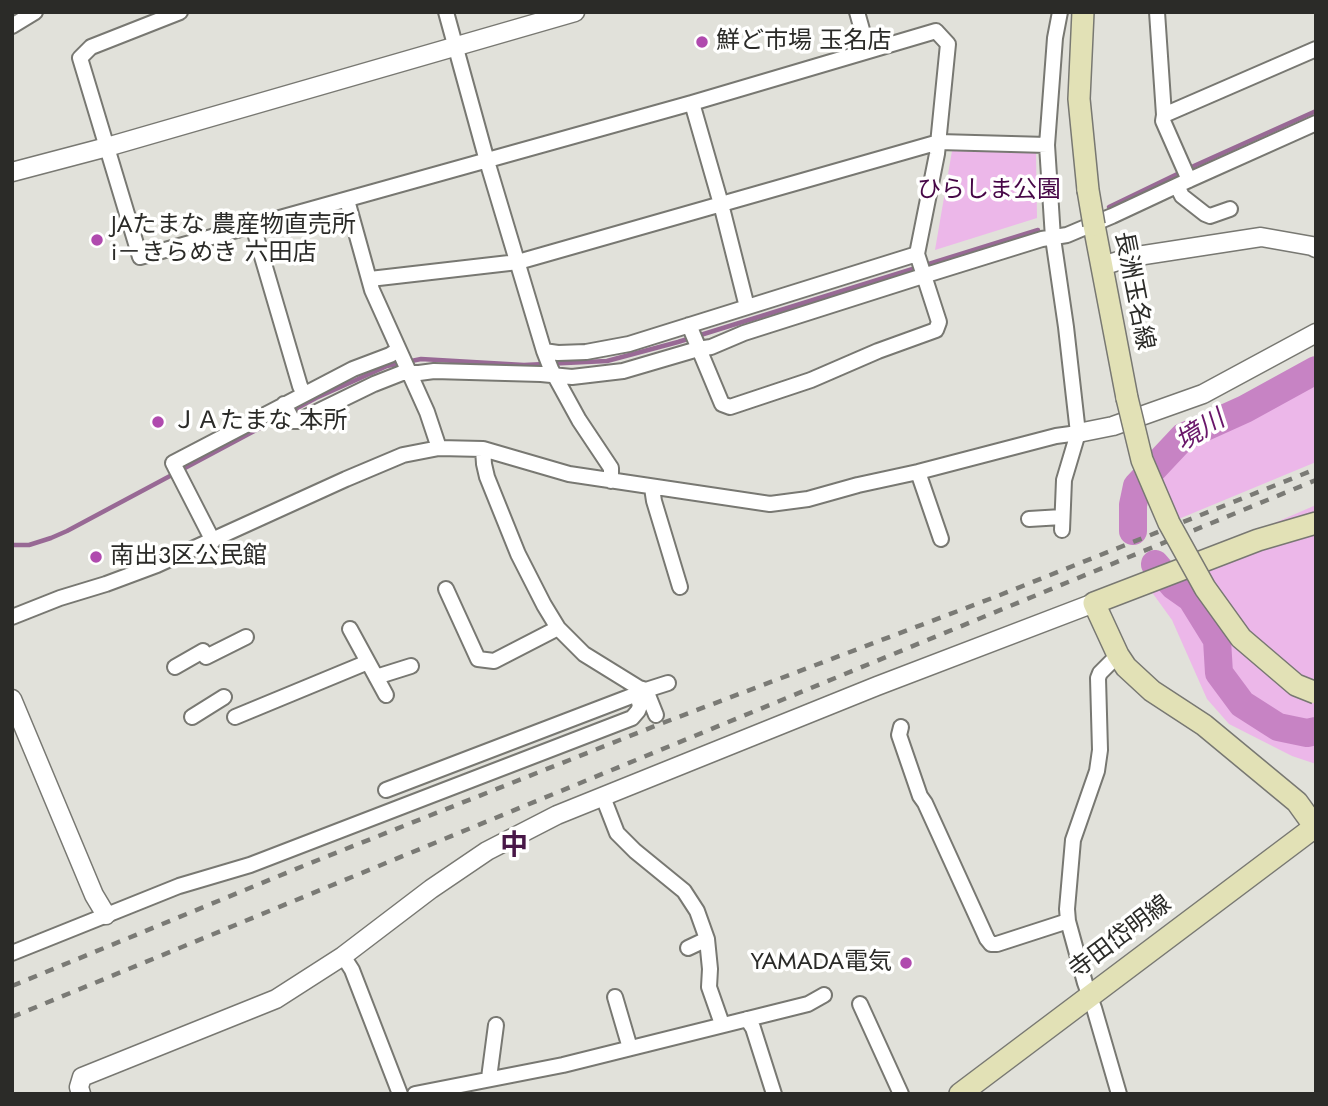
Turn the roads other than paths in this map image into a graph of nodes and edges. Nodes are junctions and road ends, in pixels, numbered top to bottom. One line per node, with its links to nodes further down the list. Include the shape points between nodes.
1 (34, 12): 9 (street)
2 (180, 12): 18 (street, via 91,47 80,58)
3 (446, 12): 10 (street)
4 (575, 12): 10 (street)
5 (857, 12): 12 (street)
6 (1060, 12): 17 (street)
7 (1083, 12): 30 (main road, 長洲玉名線, bridge, via 1079,99)
8 (1157, 12): 14 (street)
9 (12, 26)
10 (455, 47): 18 (street); 19 (street)
11 (1316, 49): 14 (street)
12 (868, 51): 13 (street); 16 (street, via 936,31 948,44)
13 (692, 103): 19 (street); 23 (street)
14 (1164, 115): 21 (street)
15 (1316, 123): 21 (street)
16 (939, 142): 17 (street); 23 (street); 29 (street)
17 (1047, 145): 26 (street)
18 (107, 147): 20 (street); 25 (street, via 140,257)
19 (487, 161): 22 (street); 28 (street)
20 (12, 172)
21 (1184, 177): 24 (street, via 1182,196 1205,214); 26 (street, via 1112,216)
22 (347, 200): 25 (street); 31 (street)
23 (721, 204): 28 (street); 32 (street)
24 (1230, 209)
25 (253, 226): 37 (street)
26 (1053, 238): 29 (street); 39 (street)
27 (1316, 248): 30 (street, via 1261,237 1131,257)
28 (518, 262): 31 (street); 36 (street)
29 (920, 266): 32 (street); 34 (street, via 711,347); 34 (street, via 939,322 936,330 730,407 722,404)
30 (1102, 266): 63 (main road, 長洲玉名線, bridge, via 1142,460 1170,523 1203,584 1241,638 1296,685)
31 (370, 279): 35 (street)
32 (747, 307): 34 (street)
33 (1316, 333): 39 (street, via 1203,394 1113,426)
34 (693, 337): 36 (street, via 558,353); 36 (street, via 623,371 572,377)
35 (405, 362): 36 (street, via 419,373); 37 (street, via 390,355); 38 (street, via 402,373 298,421 293,421); 40 (street)
36 (550, 364): 43 (street, via 611,468)
37 (304, 394): 38 (street)
38 (288, 411): 48 (street, via 173,463)
39 (1078, 433): 42 (street); 45 (street, via 1064,480 1062,524)
40 (439, 448): 41 (street); 48 (street, via 403,455)
41 (483, 449): 43 (street); 53 (street, via 487,477 518,554)
42 (918, 472): 44 (street, via 770,504); 47 (street)
43 (611, 481): 44 (street)
44 (652, 488): 49 (street)
45 (1029, 519)
46 (1316, 523): 51 (main road, via 1258,540)
47 (941, 539)
48 (213, 541): 52 (street)
49 (680, 587)
50 (446, 589): 53 (street, via 478,659 494,661)
51 (1094, 603): 56 (main road); 72 (street)
52 (12, 617)
53 (558, 628): 62 (street, via 584,654)
54 (350, 629): 57 (street)
55 (246, 637): 59 (street)
56 (1118, 655): 73 (main road, via 1152,691 1204,724 1297,802); 75 (street, via 1098,678 1100,750 1073,840)
57 (368, 662): 60 (street); 69 (street)
58 (411, 666): 60 (street)
59 (175, 667)
60 (376, 677): 64 (street)
61 (668, 682): 62 (street)
62 (640, 691): 67 (street); 71 (street); 74 (street, via 640,706 632,718 250,865)
63 (1316, 693)
64 (386, 695)
65 (223, 696): 68 (street)
66 (12, 699): 74 (street)
67 (656, 715)
68 (192, 717)
69 (234, 717)
70 (901, 727): 75 (street, via 920,796 991,944)
71 (386, 790)
72 (603, 797): 76 (street, via 617,833 684,891); 79 (street, via 487,851)
73 (1315, 826): 81 (main road, 寺田岱明線)
74 (106, 915): 78 (street)
75 (1068, 921): 81 (street)
76 (707, 939): 77 (street); 85 (street, via 709,986)
77 (688, 948)
78 (12, 953)
79 (343, 956): 89 (street, via 276,999 82,1077); 90 (street)
80 (824, 995): 84 (street, via 808,1004)
81 (1090, 995): 94 (main road, 寺田岱明線); 95 (street)
82 (615, 997): 87 (street)
83 (860, 1004): 93 (street)
84 (747, 1019): 85 (street); 92 (street)
85 (722, 1024): 87 (street)
86 (496, 1025): 88 (street)
87 (630, 1048): 88 (street)
88 (483, 1084): 91 (street)
89 (81, 1094)
90 (400, 1094)
91 (415, 1094)
92 (774, 1094)
93 (901, 1094)
94 (960, 1094)
95 (1119, 1094)

